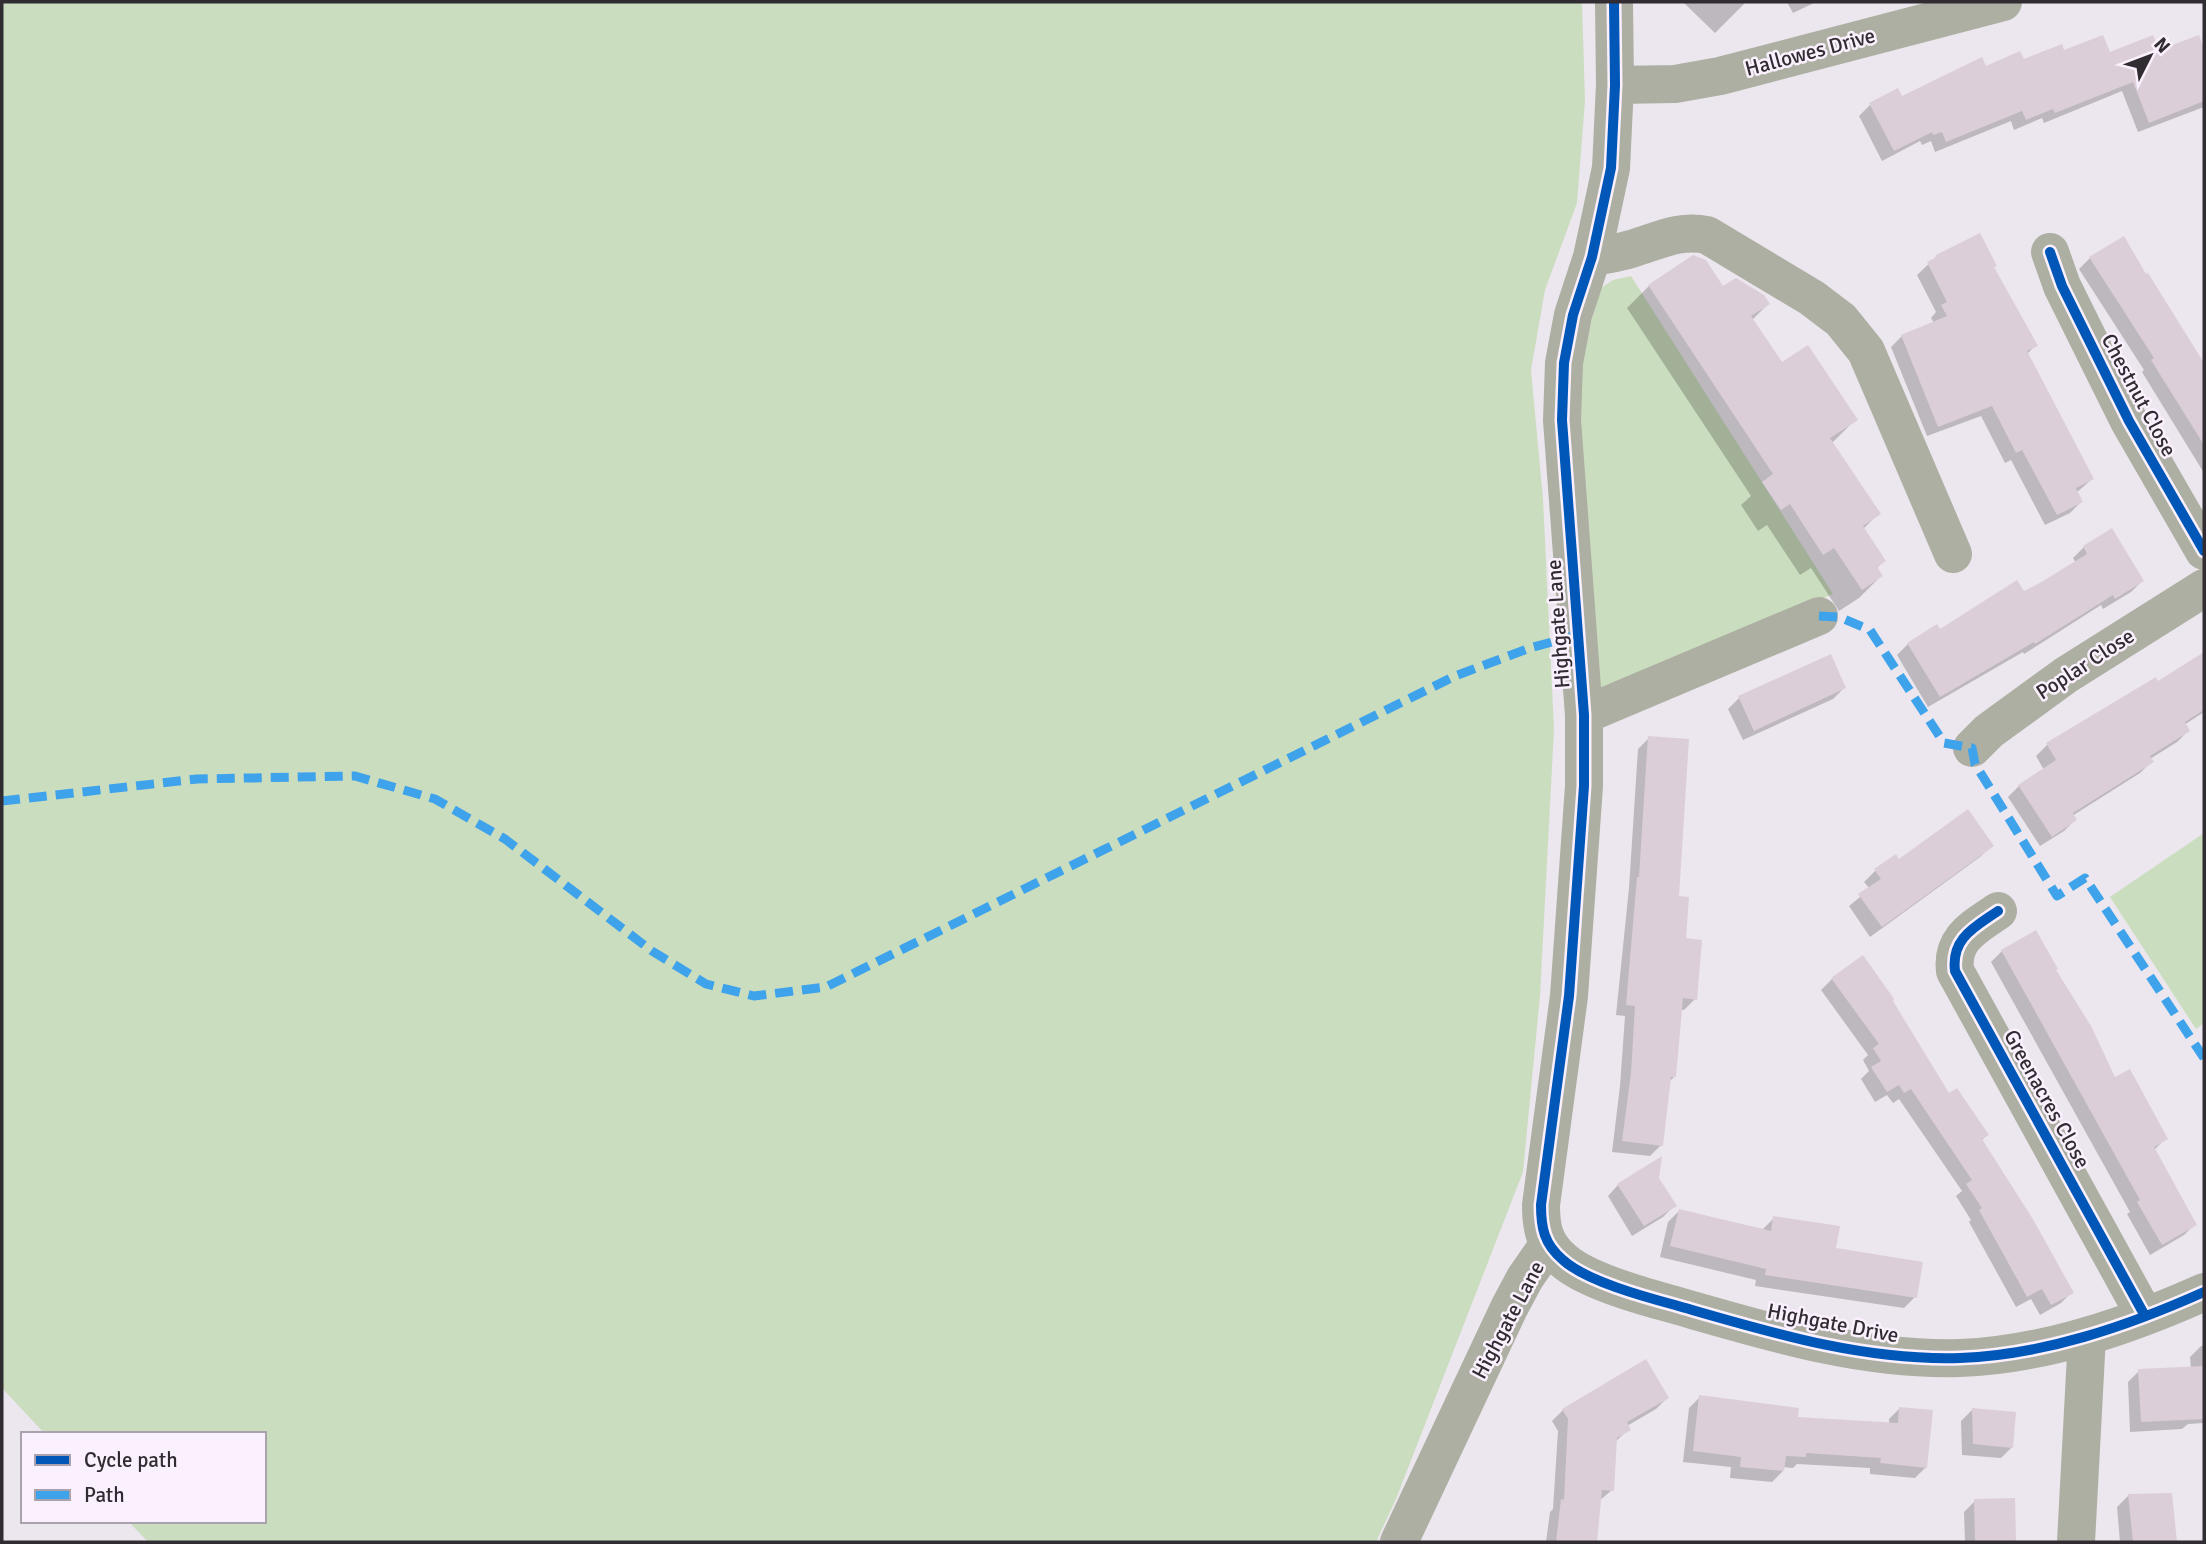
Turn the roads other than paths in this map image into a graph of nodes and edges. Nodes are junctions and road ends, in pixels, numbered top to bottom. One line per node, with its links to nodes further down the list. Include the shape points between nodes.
1 (1614, 2): 3 (street, Highgate Lane)
2 (2003, 2): 3 (street, Hallowes Drive, via 1720,76 1675,85)
3 (1615, 85): 5 (street, Highgate Lane, via 1611,168)
4 (2050, 252): 6 (street, Chestnut Close, via 2062,286 2129,421)
5 (1592, 257): 7 (street, via 1676,233 1707,234 1841,320 1866,351); 10 (street, Highgate Lane, via 1573,315 1564,363 1562,420)
6 (2204, 551)
7 (1953, 554)
8 (2204, 588): 11 (street, Poplar Close, via 2066,675)
9 (1819, 616): 10 (street)
10 (1584, 715): 13 (street, Highgate Lane, via 1569,996 1541,1205 1541,1228)
11 (1972, 748)
12 (1998, 911): 15 (street, Greenacres Close, via 1958,944 1955,971)
13 (1548, 1245): 16 (street, Highgate Drive, via 1580,1272 1644,1296 1793,1339 1876,1354 1961,1358); 17 (street, Highgate Lane, via 1509,1308)
14 (2204, 1292): 15 (street, Highgate Drive)
15 (2145, 1316): 16 (street, Highgate Drive)
16 (2087, 1336): 18 (street)
17 (1399, 1542)
18 (2076, 1542)

